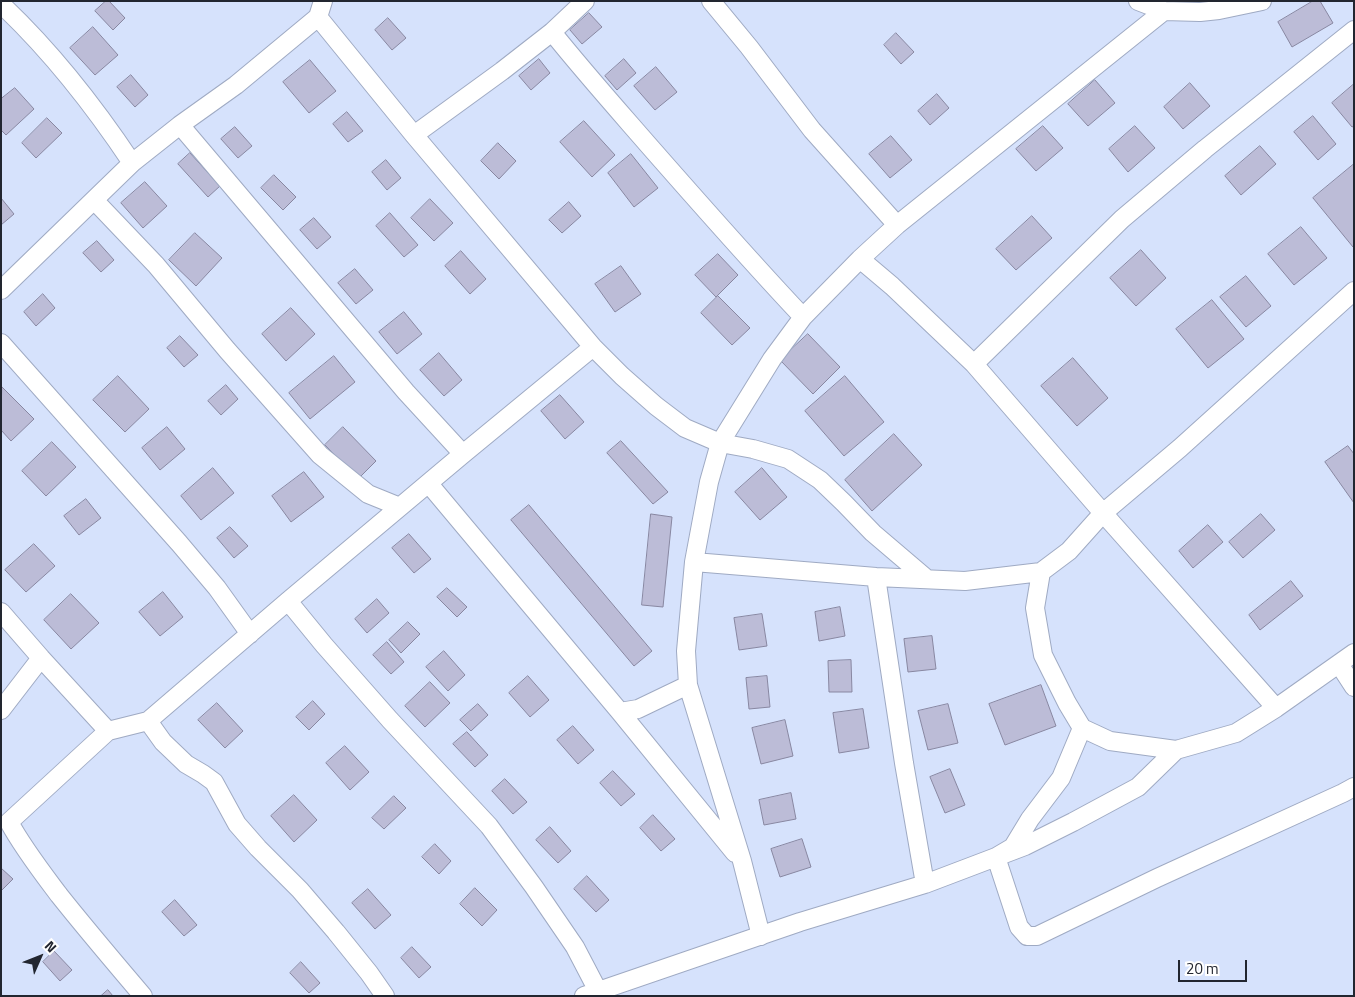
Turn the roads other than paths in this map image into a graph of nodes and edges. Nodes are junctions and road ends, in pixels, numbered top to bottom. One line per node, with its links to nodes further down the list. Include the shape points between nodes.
1 (585, 1): 9 (street)
2 (711, 1): 14 (street, via 812,130)
3 (1138, 1): 7 (street)
4 (1262, 1): 7 (street, via 1200,12)
5 (1, 4): 12 (street, via 27,28 75,86)
6 (321, 9): 10 (street, via 236,85); 11 (street)
7 (1164, 11): 14 (street)
8 (1354, 30): 21 (street, via 1122,219)
9 (552, 32): 11 (street); 18 (street)
10 (180, 125): 12 (street); 23 (street, via 406,392)
11 (414, 134): 20 (street)
12 (132, 163): 13 (street)
13 (94, 200): 16 (street); 25 (street, via 156,265 320,455 368,494)
14 (897, 225): 15 (street)
15 (860, 259): 18 (street); 21 (street)
16 (1, 290)
17 (1354, 291): 26 (street)
18 (803, 318): 22 (street, via 772,359)
19 (1, 343): 33 (street, via 179,543)
20 (593, 348): 22 (street, via 656,406 686,428); 23 (street)
21 (974, 364): 26 (street)
22 (720, 443): 27 (street); 30 (street, via 788,459 820,480 873,533)
23 (463, 454): 24 (street)
24 (428, 484): 25 (street); 41 (street)
25 (400, 507): 31 (street)
26 (1103, 513): 28 (street, via 1069,551); 39 (street)
27 (694, 562): 29 (street); 37 (street, via 686,651)
28 (1040, 572): 30 (street, via 965,581); 43 (street, via 1035,608 1044,655)
29 (876, 577): 30 (street); 50 (street)
30 (927, 580)
31 (288, 601): 33 (street); 52 (street, via 390,720 489,826 575,947)
32 (1, 612): 35 (street)
33 (250, 634): 42 (street)
34 (1354, 653): 36 (street)
35 (41, 658): 40 (street); 44 (street)
36 (1339, 664): 38 (street); 39 (street)
37 (688, 685): 41 (street, via 638,709); 49 (street)
38 (1354, 687)
39 (1276, 708): 45 (street, via 1236,733)
40 (1, 710)
41 (620, 712): 49 (street)
42 (148, 721): 44 (street); 54 (street, via 163,742 186,764 214,782 237,824 300,890)
43 (1082, 728): 45 (street, via 1110,741); 48 (street, via 1061,778 1013,847)
44 (108, 731): 47 (street)
45 (1176, 750): 48 (street, via 1138,787 1025,846)
46 (1354, 787): 48 (street, via 1037,936 1027,936 1019,927)
47 (5, 818): 53 (street, via 40,870)
48 (996, 857): 50 (street)
49 (742, 861): 51 (street)
50 (925, 884): 51 (street)
51 (761, 936): 52 (street)
52 (591, 993)
53 (144, 996)
54 (385, 996)

